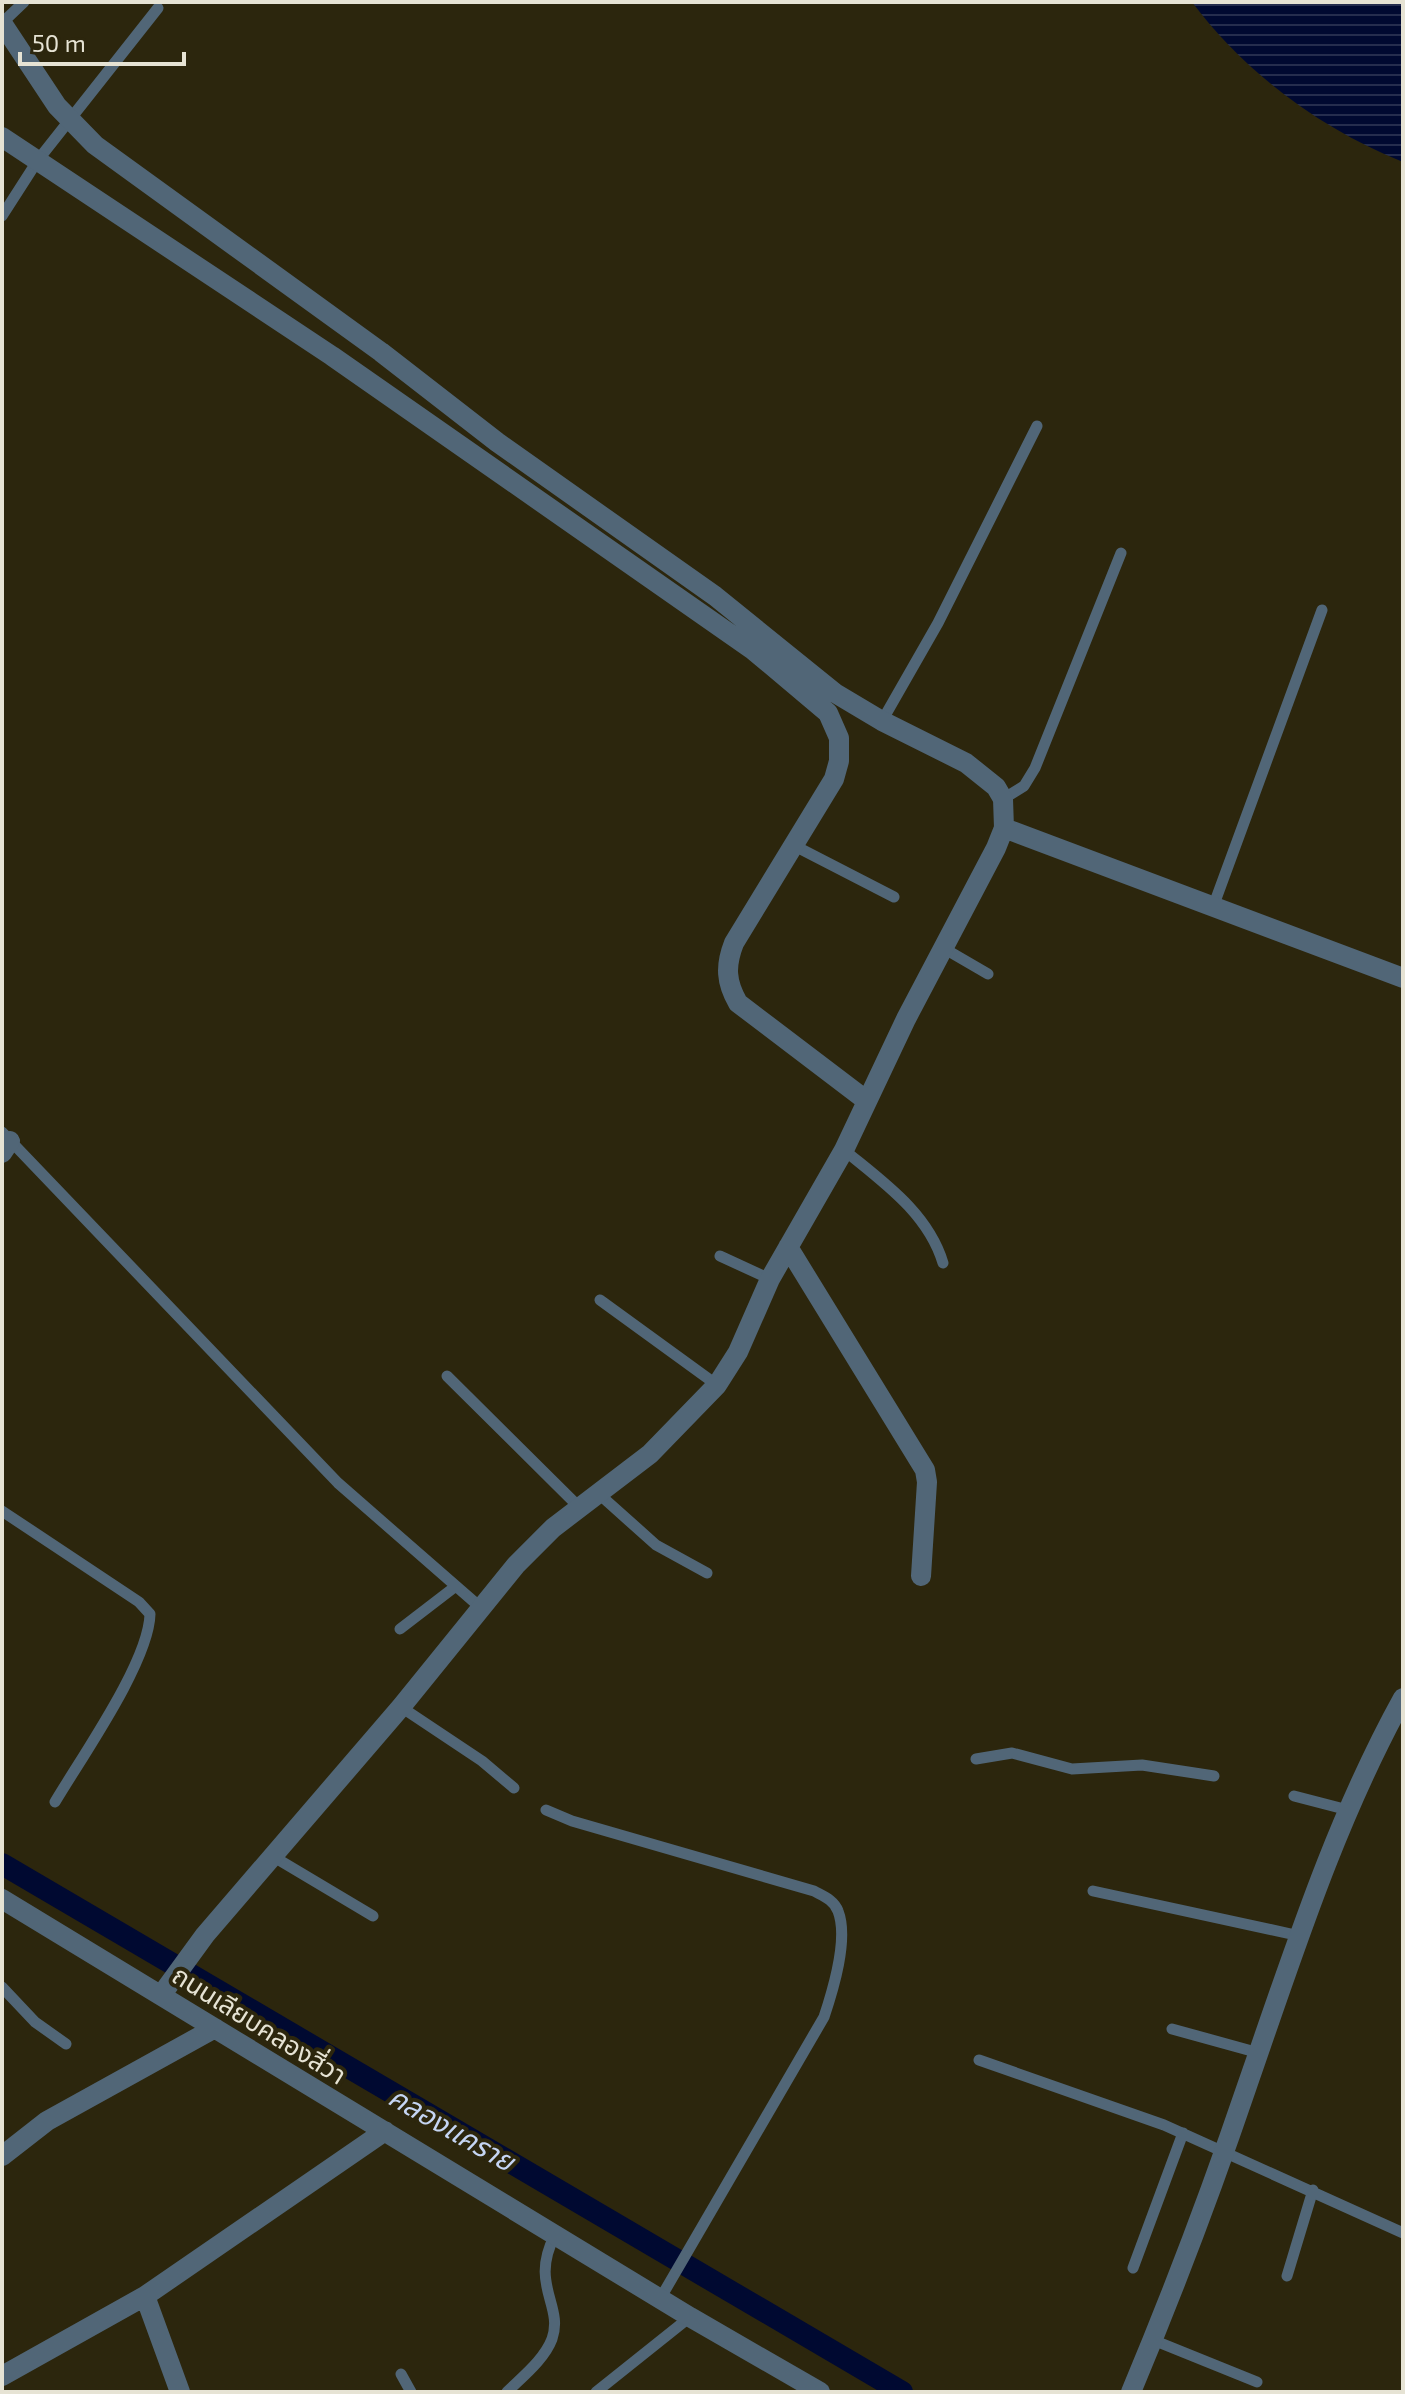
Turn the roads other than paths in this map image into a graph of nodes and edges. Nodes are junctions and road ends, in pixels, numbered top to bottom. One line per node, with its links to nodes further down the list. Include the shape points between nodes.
1 (24, 2): 3 (lane)
2 (158, 8): 4 (lane)
3 (2, 23): 4 (street)
4 (70, 119): 6 (lane); 11 (street, via 95,145 715,596 835,693)
5 (2, 137): 6 (street)
6 (38, 160): 7 (lane); 14 (street, via 332,356 753,650 812,697 834,725 839,761 834,779)
7 (2, 216)
8 (1037, 426): 11 (lane)
9 (1121, 553): 12 (lane, via 1035,768 1024,786)
10 (1322, 610): 16 (lane)
11 (882, 721): 12 (street, via 966,763)
12 (1003, 799): 13 (street)
13 (1004, 828): 16 (street); 17 (street)
14 (793, 845): 15 (lane); 20 (street, via 734,943 727,961 728,987 738,1003)
15 (894, 897)
16 (1213, 907): 19 (street)
17 (945, 949): 18 (lane); 20 (street)
18 (988, 974)
19 (1403, 978)
20 (867, 1101): 22 (street)
21 (5, 1142): 35 (lane, via 338,1483)
22 (844, 1150): 23 (street); 25 (lane, via 915,1213 937,1241)
23 (788, 1247): 26 (street); 34 (street, via 925,1470)
24 (720, 1256): 26 (lane)
25 (943, 1263)
26 (770, 1279): 29 (street, via 738,1352)
27 (600, 1300): 29 (lane)
28 (447, 1376): 31 (lane)
29 (717, 1385): 30 (street, via 673,1433)
30 (599, 1494): 31 (street); 33 (lane, via 656,1545)
31 (580, 1508): 36 (street, via 553,1528)
32 (2, 1511): 44 (lane, via 150,1614 149,1631 129,1674)
33 (707, 1573)
34 (921, 1576)
35 (456, 1586): 36 (lane); 37 (lane)
36 (480, 1607): 39 (street)
37 (400, 1629)
38 (1403, 1698): 46 (street)
39 (401, 1707): 42 (lane); 47 (street)
40 (976, 1759): 41 (lane, via 1012,1753 1072,1769 1142,1765)
41 (1214, 1776)
42 (514, 1788)
43 (1294, 1796): 46 (lane)
44 (55, 1802)
45 (546, 1810): 68 (lane, via 814,1891 839,1912 839,1974 824,2017)
46 (1348, 1810): 51 (street)
47 (274, 1857): 50 (lane); 53 (street, via 205,1935)
48 (1093, 1891): 51 (lane)
49 (2, 1899): 53 (street, ถนนเลียบคลองสี่วา)
50 (373, 1916)
51 (1300, 1936): 57 (street)
52 (2, 1987): 56 (lane, via 35,2022)
53 (162, 1994): 54 (street, ถนนเลียบคลองสี่วา)
54 (215, 2028): 59 (street, ถนนเลียบคลองสี่วา); 62 (street, via 47,2121)
55 (1172, 2029): 57 (lane)
56 (66, 2044)
57 (1259, 2053): 61 (street)
58 (979, 2060): 60 (lane)
59 (385, 2131): 65 (street, ถนนเลียบคลองสี่วา); 69 (street)
60 (1183, 2133): 61 (lane); 66 (lane)
61 (1225, 2152): 63 (lane); 71 (street)
62 (2, 2156)
63 (1313, 2190): 64 (lane); 67 (lane)
64 (1403, 2233)
65 (555, 2235): 68 (street, ถนนเลียบคลองสี่วา); 77 (lane, via 543,2268 552,2337 536,2364)
66 (1133, 2268)
67 (1287, 2276)
68 (665, 2290): 70 (street, ถนนเลียบคลองสี่วา)
69 (145, 2296): 73 (street); 75 (street)
70 (690, 2317): 78 (lane); 79 (street, ถนนเลียบคลองสี่วา)
71 (1153, 2340): 74 (lane); 80 (street)
72 (401, 2374): 76 (lane)
73 (2, 2376)
74 (1257, 2382)
75 (180, 2392)
76 (411, 2392)
77 (507, 2392)
78 (596, 2392)
79 (820, 2392)
80 (1131, 2392)

